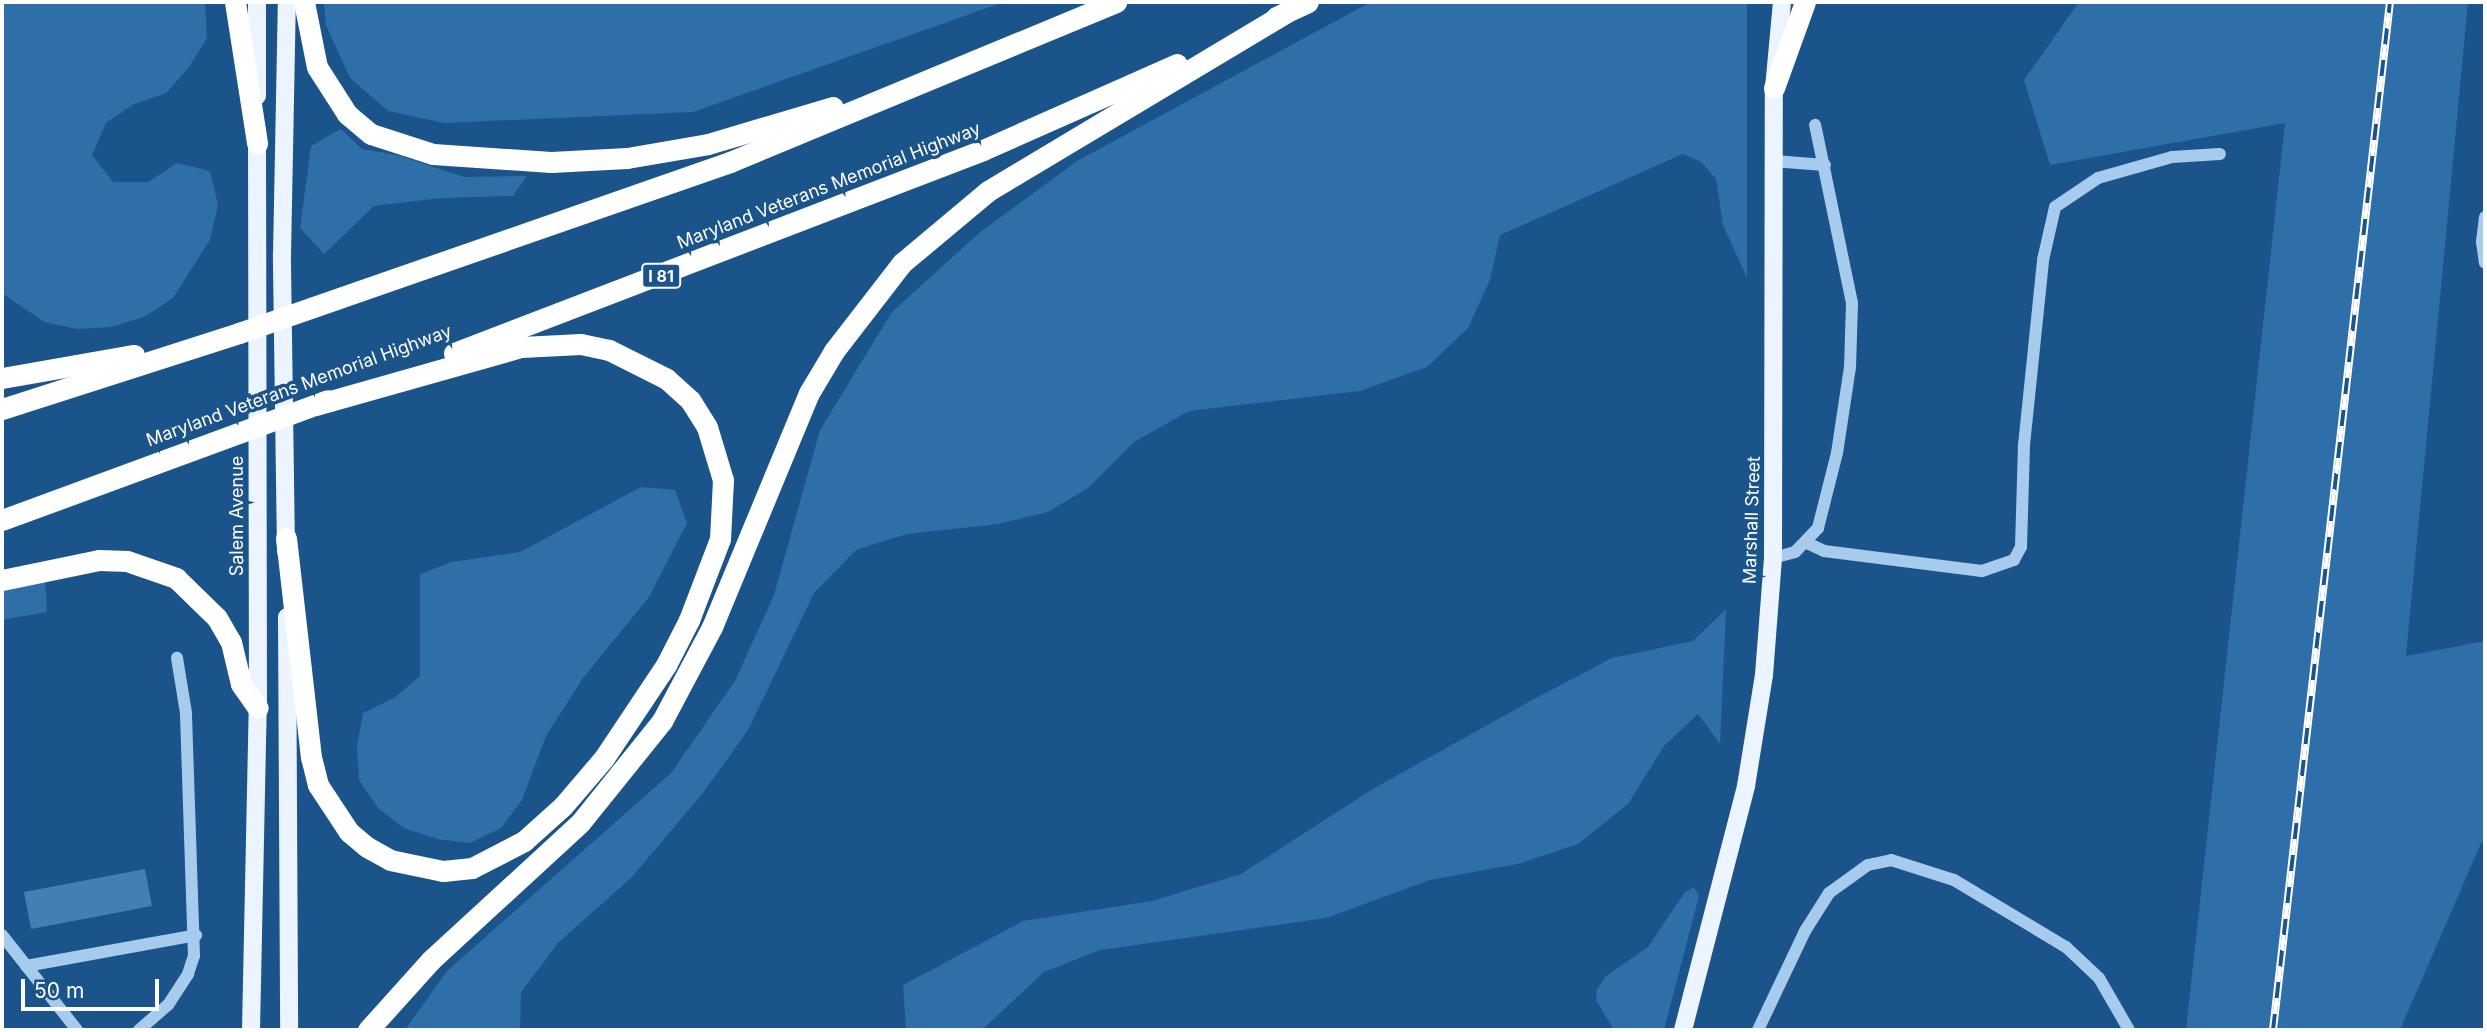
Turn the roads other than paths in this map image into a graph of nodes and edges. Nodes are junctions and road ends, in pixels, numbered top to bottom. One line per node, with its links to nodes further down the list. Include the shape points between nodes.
1 (236, 2): 13 (highway)
2 (257, 2): 13 (main road, Salem Avenue)
3 (287, 2): 24 (main road, via 282,255)
4 (304, 2): 10 (highway, via 317,67 347,114 371,134 399,146 478,160 627,158 708,144)
5 (1116, 2): 10 (highway)
6 (1308, 2): 9 (highway, Maryland Veterans Memorial Highway / I 81)
7 (1782, 2): 11 (main road, Marshall Street)
8 (1805, 2): 11 (highway)
9 (1287, 12): 21 (highway, Maryland Veterans Memorial Highway / I 81, via 983,150); 37 (highway, via 988,191 902,263 850,328 809,393 717,615 662,721 580,823 431,960)
10 (956, 71): 19 (highway, via 730,162)
11 (1773, 88): 15 (main road, Marshall Street)
12 (1815, 125): 16 (street)
13 (257, 143): 29 (main road, Salem Avenue)
14 (2220, 153): 25 (street, via 2172,157 2098,178 2055,207 2043,260 2024,445 2021,547 2014,560 1982,571 1824,551)
15 (1773, 161): 16 (street); 26 (main road, Marshall Street)
16 (1825, 165): 25 (street, via 1852,303 1850,367 1837,453 1818,528)
17 (2485, 217): 18 (street)
18 (2485, 263)
19 (239, 333): 20 (highway); 22 (highway)
20 (2, 378)
21 (316, 405): 23 (highway, Maryland Veterans Memorial Highway / I 81); 24 (highway, via 521,347 581,344 609,350 667,379 690,400 707,427 723,480 720,539 695,607 666,665 604,758 524,842 472,868 443,871 390,860 367,847 349,832 318,785 310,757)
22 (2, 409)
23 (2, 520)
24 (286, 538): 36 (main road)
25 (1807, 543): 26 (street)
26 (1773, 558): 38 (main road, Marshall Street, via 1764,675 1746,786)
27 (2, 580): 29 (highway, via 99,560 127,561 176,578 216,618 231,642 242,684)
28 (177, 658): 31 (street, via 186,713)
29 (258, 708): 35 (main road, Salem Avenue)
30 (2, 935): 32 (street)
31 (195, 935): 32 (street); 34 (street, via 194,956 181,987)
32 (26, 966): 33 (street)
33 (78, 1030)
34 (139, 1030)
35 (251, 1030)
36 (289, 1030)
37 (368, 1030)
38 (1683, 1030)
39 (1758, 1030): 40 (street, via 1805,931 1829,893 1868,865 1891,860 1954,880 2066,947 2105,986)
40 (2129, 1030)

